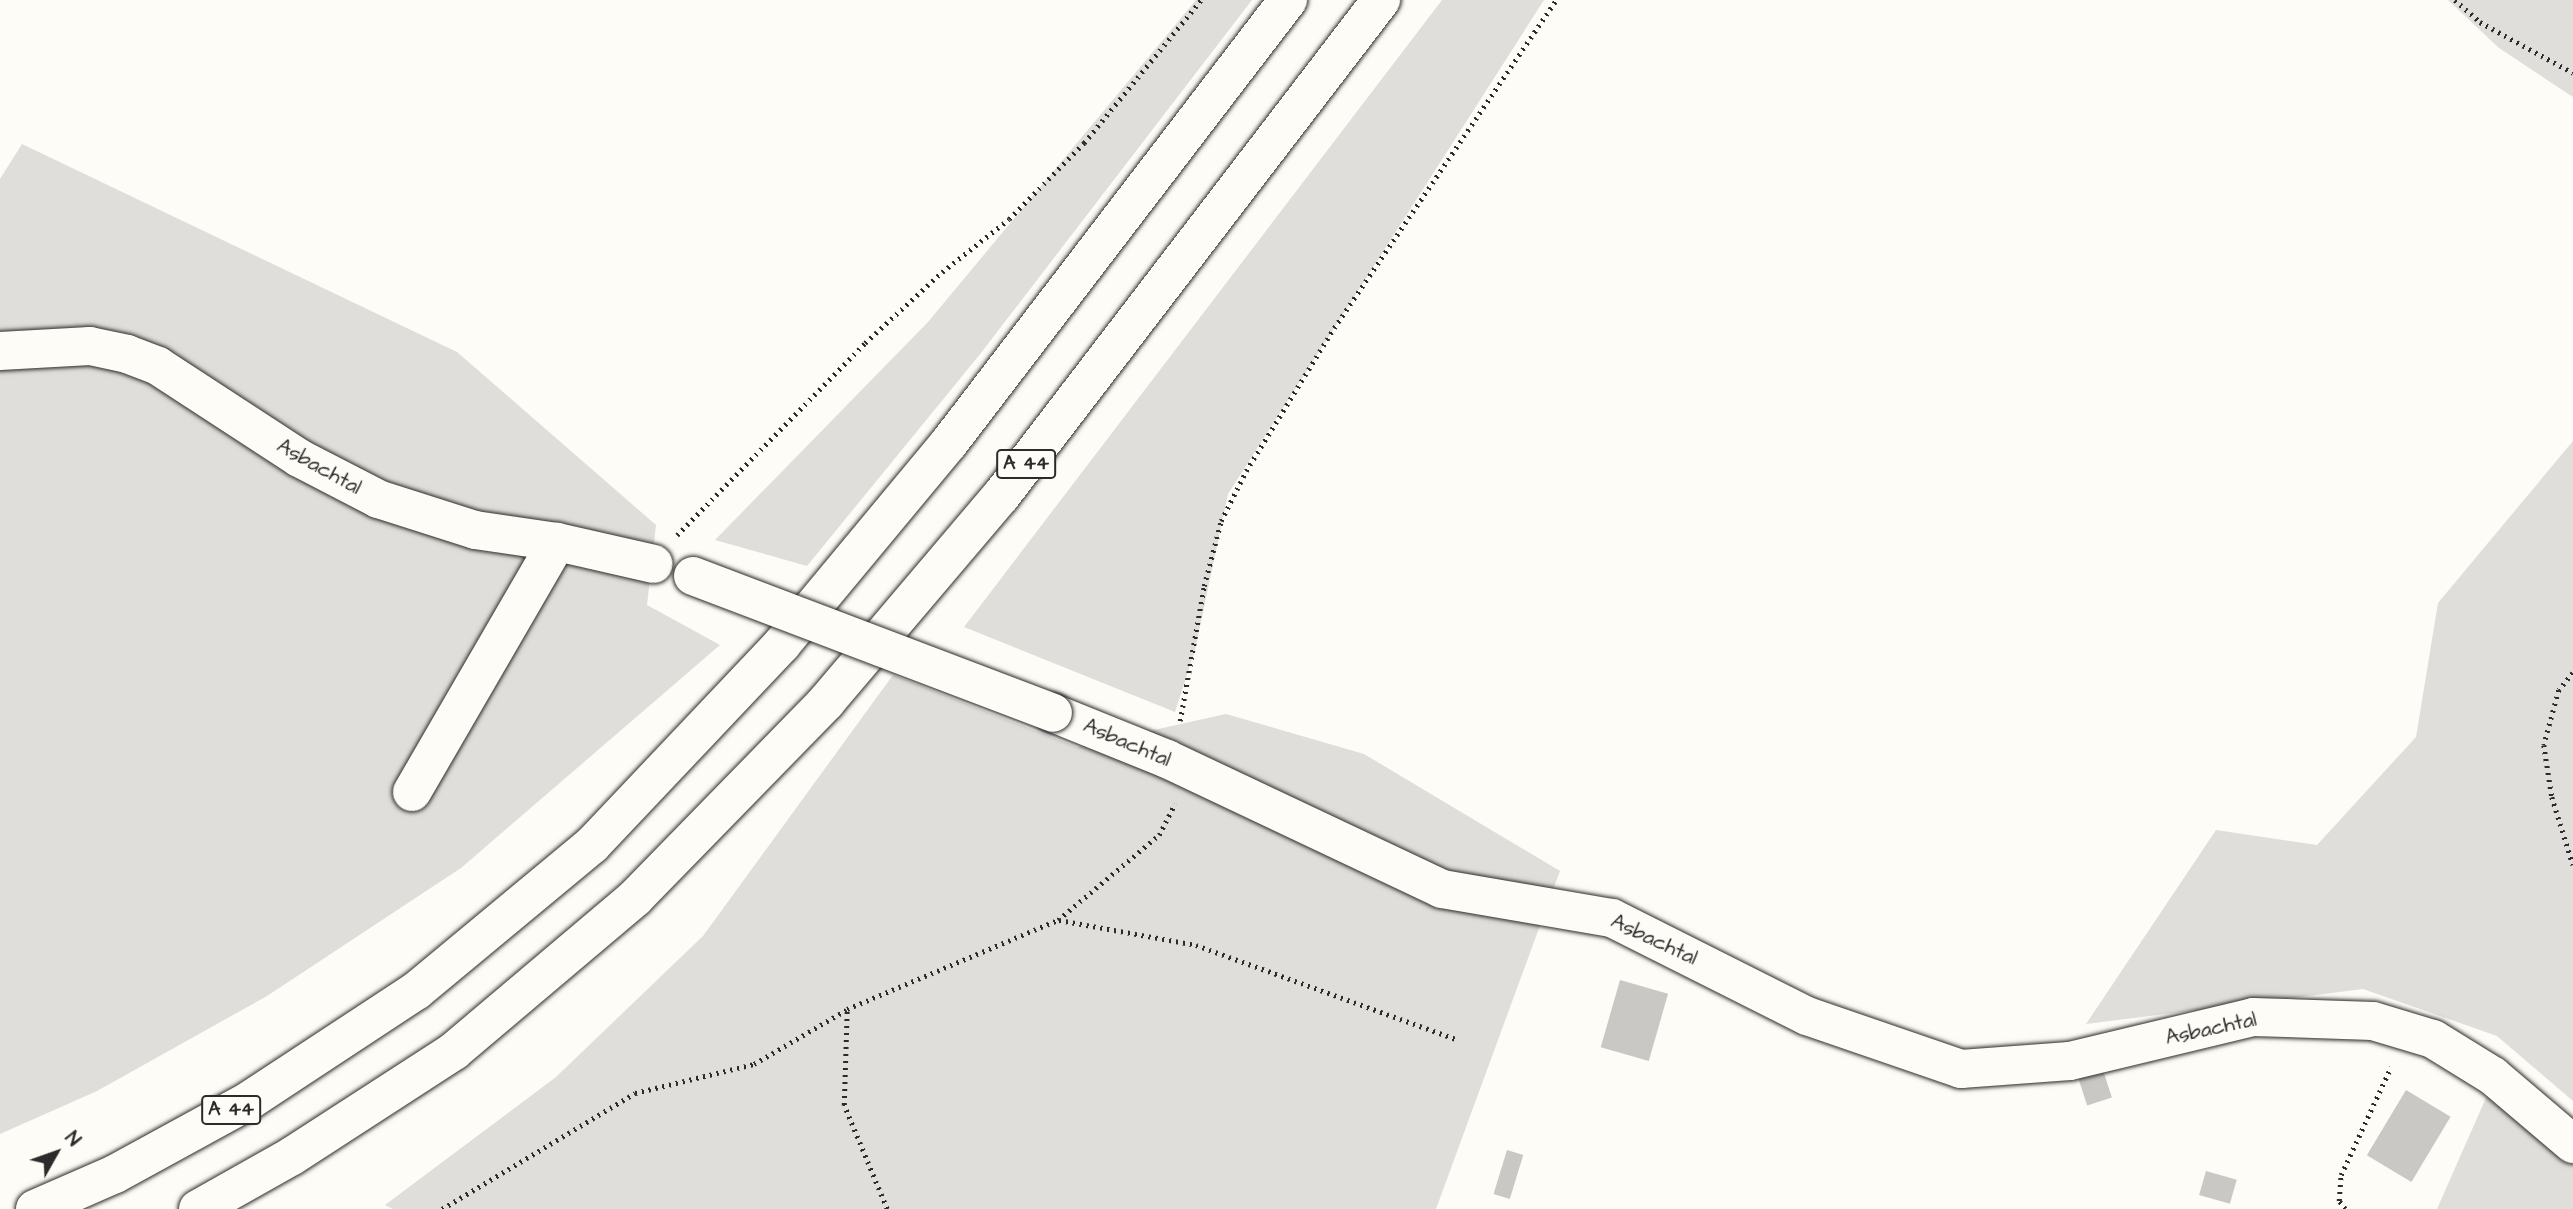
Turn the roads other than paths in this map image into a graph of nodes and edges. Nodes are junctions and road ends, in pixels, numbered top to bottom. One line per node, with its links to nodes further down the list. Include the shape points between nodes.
1 (1287, 0): 9 (main road, A 44, via 949,443 782,644 592,845 416,990 261,1093 114,1174)
2 (1381, 0): 10 (main road, A 44, via 1001,496 826,702 654,878 454,1051 292,1156)
3 (0, 351): 4 (main road, Asbachtal, via 90,346 127,354 158,366 299,458 378,499 475,530)
4 (557, 542): 5 (main road, Asbachtal); 7 (main road)
5 (654, 564)
6 (693, 576): 8 (main road, Asbachtal, bridge, via 1167,759 1442,889 1612,918 1807,1016 1961,1069 2070,1061 2253,1017 2374,1021 2433,1039 2493,1076)
7 (412, 792)
8 (2573, 1144)
9 (35, 1209)
10 (198, 1209)

